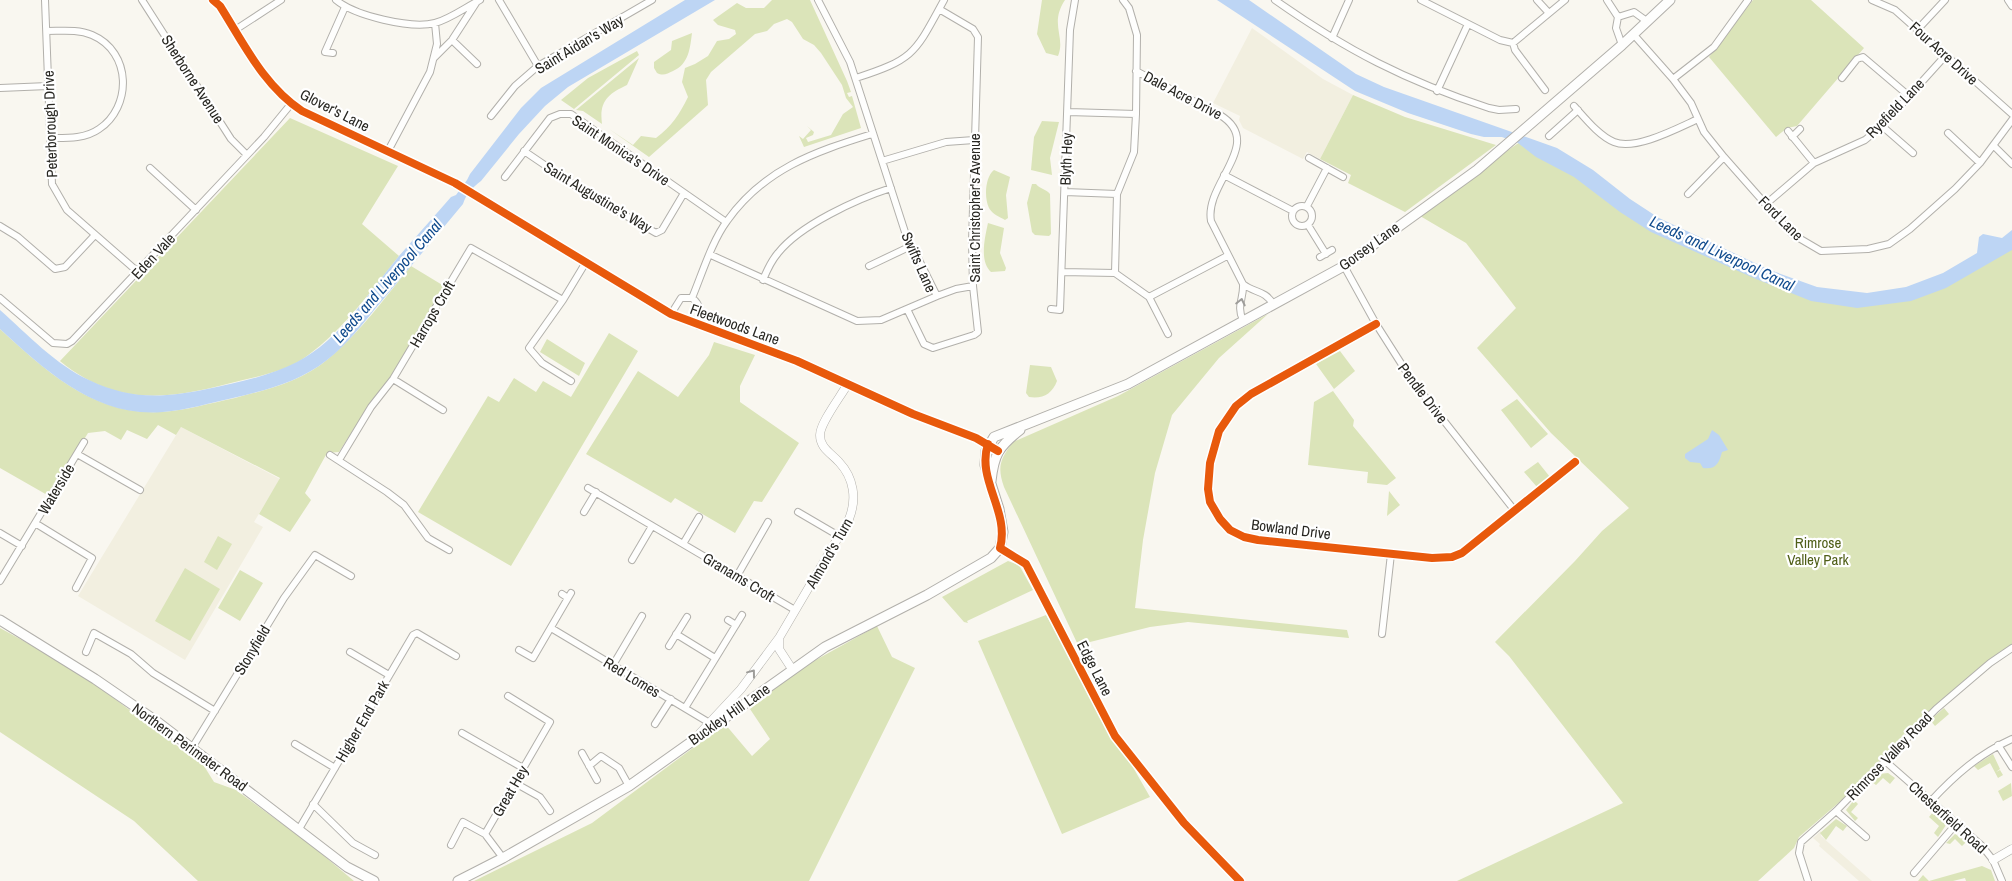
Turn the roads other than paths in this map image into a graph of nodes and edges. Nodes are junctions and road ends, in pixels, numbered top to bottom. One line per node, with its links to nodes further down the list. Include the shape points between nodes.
1 (45, 0): 34 (street, Peterborough Drive)
2 (142, 0): 73 (street, Sherborne Avenue, via 231,139)
3 (215, 0): 32 (street, Glover's Lane)
4 (281, 0): 32 (street)
5 (336, 0): 25 (street)
6 (499, 0): 44 (street)
7 (652, 0): 44 (street, Saint Aidan's Way)
8 (818, 0): 46 (street, Swifts Lane, via 846,51)
9 (944, 0): 26 (street)
10 (1075, 0): 56 (street, Blyth Hey, via 1070,18)
11 (1122, 0): 45 (street, via 1129,8 1135,25)
12 (1275, 0): 36 (street)
13 (1349, 0): 36 (street)
14 (1421, 0): 31 (street)
15 (1537, 0): 27 (street)
16 (1565, 0): 27 (street)
17 (1607, 0): 28 (street)
18 (1670, 0): 29 (main road, Gorsey Lane)
19 (1748, 0): 48 (street, via 1714,47)
20 (1872, 0): 33 (street, Four Acre Drive, via 1895,10)
21 (1945, 0): 33 (street)
22 (2008, 0): 24 (street)
23 (478, 1): 30 (street); 37 (street)
24 (2012, 6)
25 (345, 7): 30 (street, via 392,22); 40 (street, via 325,52)
26 (939, 9): 46 (street, via 921,41 906,58); 68 (street, Saint Christopher's Avenue, via 978,35)
27 (1548, 12): 38 (street)
28 (1618, 17): 29 (street, via 1634,12); 39 (street, via 1616,28)
29 (1648, 22): 35 (main road, Gorsey Lane)
30 (435, 23): 42 (street, via 437,44)
31 (1468, 24): 38 (street); 51 (street)
32 (235, 30): 54 (street, Glover's Lane, via 270,83)
33 (1918, 30): 41 (street, Four Acre Drive)
34 (47, 31): 49 (street, Peterborough Drive); 67 (street, via 83,32 103,42 122,68 124,86 113,116 98,130 76,137)
35 (1634, 35): 39 (main road, Gorsey Lane); 48 (street, Ford Lane)
36 (1332, 38): 51 (street)
37 (452, 40): 42 (street); 43 (street)
38 (1513, 43): 52 (street, via 1514,50)
39 (1622, 45): 105 (main road, Gorsey Lane, via 1465,179)
40 (333, 53)
41 (1946, 55): 53 (street, Ryefield Lane); 58 (street, Four Acre Drive)
42 (434, 58): 70 (street, via 430,72)
43 (477, 64)
44 (538, 66): 59 (street, Saint Aidan's Way, via 515,86)
45 (1136, 71): 57 (street); 82 (street, Dale Acre Drive, via 1231,121 1238,142)
46 (856, 78): 64 (street, Swifts Lane)
47 (1842, 78): 53 (street, via 1857,59 1863,57)
48 (1673, 79): 60 (street, Ford Lane, via 1691,103)
49 (48, 86): 50 (street); 67 (street, Peterborough Drive)
50 (0, 88)
51 (1437, 90): 55 (street, via 1494,109)
52 (1545, 90)
53 (1908, 96): 62 (street, Ryefield Lane)
54 (292, 104): 70 (street, Glover's Lane); 73 (street, Eden Vale)
55 (1516, 109)
56 (1068, 112): 57 (street); 86 (street, Blyth Hey)
57 (1136, 114): 88 (street, via 1134,152)
58 (2012, 114)
59 (491, 116)
60 (1698, 119): 66 (street, via 1628,145 1606,137 1576,108); 74 (street, Ford Lane)
61 (2012, 120): 69 (street, Ford Lane)
62 (1882, 126): 72 (street); 77 (street, Ryefield Lane, via 1857,145)
63 (1800, 129): 77 (street, via 1790,134)
64 (872, 134): 76 (street, Swifts Lane); 95 (street, via 804,157 766,179)
65 (1948, 134): 78 (street)
66 (1549, 136)
67 (50, 138): 98 (street, Peterborough Drive, via 50,175 55,192 67,210)
68 (974, 140): 76 (street, via 946,142); 111 (street, Saint Christopher's Avenue)
69 (1994, 146): 78 (street, Ford Lane); 79 (street)
70 (388, 151): 90 (street, Glover's Lane)
71 (524, 151): 83 (street, Saint Monica's Drive); 87 (street, Saint Monica's Drive, via 550,118 571,114); 87 (street, Saint Augustine's Way, via 583,191 656,233 662,230)
72 (1912, 153)
73 (247, 155): 93 (street, Eden Vale)
74 (1724, 157): 89 (street); 91 (street, Ford Lane)
75 (1309, 158): 81 (street)
76 (882, 161): 85 (street, Swifts Lane)
77 (1814, 162): 91 (street, Ryefield Lane)
78 (1980, 163): 91 (street, Ford Lane, via 1910,229 1889,244 1868,249 1820,251 1792,234)
79 (2012, 164)
80 (150, 168): 93 (street)
81 (1327, 168): 84 (street); 92 (street)
82 (1224, 175): 94 (street); 102 (street, Dale Acre Drive, via 1212,197 1209,214)
83 (505, 177)
84 (1343, 177)
85 (891, 188): 99 (street, Swifts Lane); 109 (street, via 849,204 789,241 772,260)
86 (1065, 192): 88 (street); 107 (street, Blyth Hey)
87 (684, 193): 95 (street, Saint Monica's Drive)
88 (1117, 194): 108 (street)
89 (1688, 194)
90 (477, 196): 103 (street, Fleetwoods Lane)
91 (1766, 204)
92 (1307, 206): 94 (street, via 1298,206); 96 (street, via 1313,214)
93 (196, 210): 106 (street, Eden Vale)
94 (1293, 211): 96 (street, via 1295,223)
95 (726, 222): 101 (street)
96 (1308, 225): 100 (street)
97 (0, 226): 98 (street, via 60,270)
98 (95, 235): 106 (street, Peterborough Drive)
99 (911, 246): 104 (street); 112 (street, Swifts Lane)
100 (1326, 254)
101 (711, 255): 109 (street, Swifts Lane); 115 (street)
102 (1227, 256): 110 (street, Dale Acre Drive); 113 (street)
103 (586, 262): 116 (street); 120 (street, Fleetwoods Lane)
104 (869, 266)
105 (1344, 266): 117 (main road, Gorsey Lane); 122 (street, Pendle Drive)
106 (138, 272): 114 (street, Eden Vale, via 67,344 53,343)
107 (1062, 272): 108 (street); 119 (street, Blyth Hey, via 1060,310)
108 (1115, 273): 113 (street)
109 (763, 280): 118 (street, Swifts Lane, via 857,321 881,320)
110 (1243, 284): 117 (street, via 1266,294); 121 (street, one-way to 110, via 1238,308)
111 (973, 286): 112 (street); 118 (street, Saint Christopher's Avenue, via 979,327 974,335 928,347)
112 (937, 296): 118 (street, Swifts Lane)
113 (1149, 297): 124 (street)
114 (0, 298)
115 (692, 298): 120 (street, via 681,298); 123 (street, via 701,313)
116 (563, 300): 125 (street, Harrops Croft, via 471,248); 126 (street, via 529,348 542,363)
117 (1273, 304): 121 (main road, Gorsey Lane)
118 (907, 309)
119 (1051, 310)
120 (671, 314): 123 (street, Fleetwoods Lane)
121 (1243, 320): 129 (main road, Gorsey Lane, via 1128,384)
122 (1376, 324): 141 (street, Pendle Drive, via 1411,379); 154 (street, Bowland Drive, via 1256,390 1236,406 1216,440 1208,489 1212,507 1220,519 1230,530 1244,537)
123 (699, 326): 127 (street, Fleetwoods Lane, via 747,341)
124 (1168, 334)
125 (393, 380): 128 (street); 135 (street, Harrops Croft, via 371,407)
126 (571, 381)
127 (847, 384): 131 (street, Fleetwoods Lane); 149 (street, Almond's Turn, via 820,433 821,445 846,472 854,491 854,509)
128 (444, 410)
129 (1024, 427): 131 (main road, Gorsey Lane, via 998,435); 132 (main road, Gorsey Lane)
130 (84, 442): 133 (street, Waterside)
131 (988, 444): 132 (street, Fleetwoods Lane); 137 (main road, via 985,465)
132 (998, 451): 137 (main road)
133 (77, 454): 139 (street, Waterside); 146 (street, Waterside)
134 (330, 455): 135 (street)
135 (339, 460): 153 (street, via 404,505 428,538)
136 (1575, 462): 141 (street, Bowland Drive)
137 (991, 485): 152 (main road, via 1003,525)
138 (588, 488): 140 (street, Granams Croft)
139 (140, 490)
140 (596, 492): 142 (street); 147 (street, Granams Croft)
141 (1515, 511): 154 (street, Bowland Drive, via 1456,556 1432,558)
142 (584, 512)
143 (798, 512): 149 (street)
144 (699, 517): 150 (street)
145 (768, 522): 157 (street)
146 (35, 523): 151 (street, Waterside); 159 (street, Waterside, via 92,558)
147 (652, 526): 150 (street, Granams Croft); 155 (street)
148 (0, 533): 151 (street)
149 (839, 536): 161 (street, Almond's Turn)
150 (683, 544): 157 (street, Granams Croft)
151 (22, 546): 158 (street, Waterside)
152 (1000, 548): 180 (main road, Buckley Hill Lane, via 975,568 839,639); 219 (street, Edge Lane, via 1026,564 1115,736 1184,824)
153 (449, 550)
154 (1391, 554): 170 (street)
155 (632, 560)
156 (351, 576): 185 (street, Stonyfield, via 315,555 284,598)
157 (737, 576): 161 (street, Granams Croft)
158 (0, 581)
159 (76, 588)
160 (567, 595): 168 (street)
161 (795, 610): 171 (street, Almond's Turn)
162 (742, 615): 167 (street)
163 (642, 616): 179 (street)
164 (687, 617): 169 (street)
165 (0, 620): 192 (main road, Northern Perimeter Road, via 95,679)
166 (728, 620): 167 (street)
167 (736, 625): 178 (street)
168 (551, 628): 174 (street, via 533,658); 179 (street, Red Lomes)
169 (676, 634): 172 (street); 178 (street)
170 (1382, 634)
171 (779, 638): 180 (street, via 779,649); 187 (street, Almond's Turn, one-way to 171)
172 (669, 646)
173 (2012, 648): 194 (street, Rimrose Valley Road, via 1936,709)
174 (519, 650)
175 (86, 652): 185 (street, via 94,633)
176 (350, 652): 181 (street, Higher End Park)
177 (456, 656): 181 (street, Higher End Park, via 418,633 413,635)
178 (716, 658): 184 (street)
179 (614, 665): 183 (street, Red Lomes)
180 (792, 669): 187 (main road, Buckley Hill Lane)
181 (389, 675): 197 (street, Higher End Park)
182 (508, 696): 198 (street, Great Hey, via 550,722)
183 (671, 699): 184 (street, Red Lomes); 186 (street)
184 (685, 708): 187 (street, Red Lomes)
185 (215, 711): 192 (street, Stonyfield)
186 (655, 724)
187 (711, 724): 201 (main road, Buckley Hill Lane)
188 (462, 733): 198 (street)
189 (2012, 739): 191 (street)
190 (294, 744): 197 (street, Higher End Park)
191 (1998, 745): 196 (street); 202 (street, via 1961,770)
192 (192, 748): 207 (main road, Northern Perimeter Road)
193 (582, 753): 195 (street)
194 (1884, 760): 202 (street, Chesterfield Road); 205 (street, Rimrose Valley Road)
195 (589, 766): 199 (street); 201 (street, via 601,756 619,768)
196 (2012, 767)
197 (335, 768): 203 (street, Higher End Park)
198 (523, 768): 200 (street, Great Hey)
199 (597, 780)
200 (515, 783): 204 (street); 208 (street, Great Hey)
201 (628, 786): 213 (main road, Buckley Hill Lane)
202 (1931, 801): 206 (street, Chesterfield Road)
203 (313, 804): 207 (street, Higher End Park); 212 (street, via 353,843)
204 (550, 811)
205 (1836, 811): 209 (street); 220 (street, Rimrose Valley Road, via 1800,845 1799,853)
206 (1957, 823): 214 (street, Chesterfield Road); 215 (street)
207 (299, 829): 216 (main road, Northern Perimeter Road)
208 (485, 834): 210 (street, via 463,822); 213 (street, Great Hey)
209 (1866, 837)
210 (451, 845)
211 (2012, 849): 214 (street)
212 (375, 855)
213 (503, 858): 218 (main road, Buckley Hill Lane)
214 (1993, 860): 221 (street, Chesterfield Road)
215 (1914, 873)
216 (364, 879): 217 (main road, Northern Perimeter Road)
217 (374, 881)
218 (458, 881)
219 (1240, 881)
220 (1809, 881)
221 (2002, 881)

